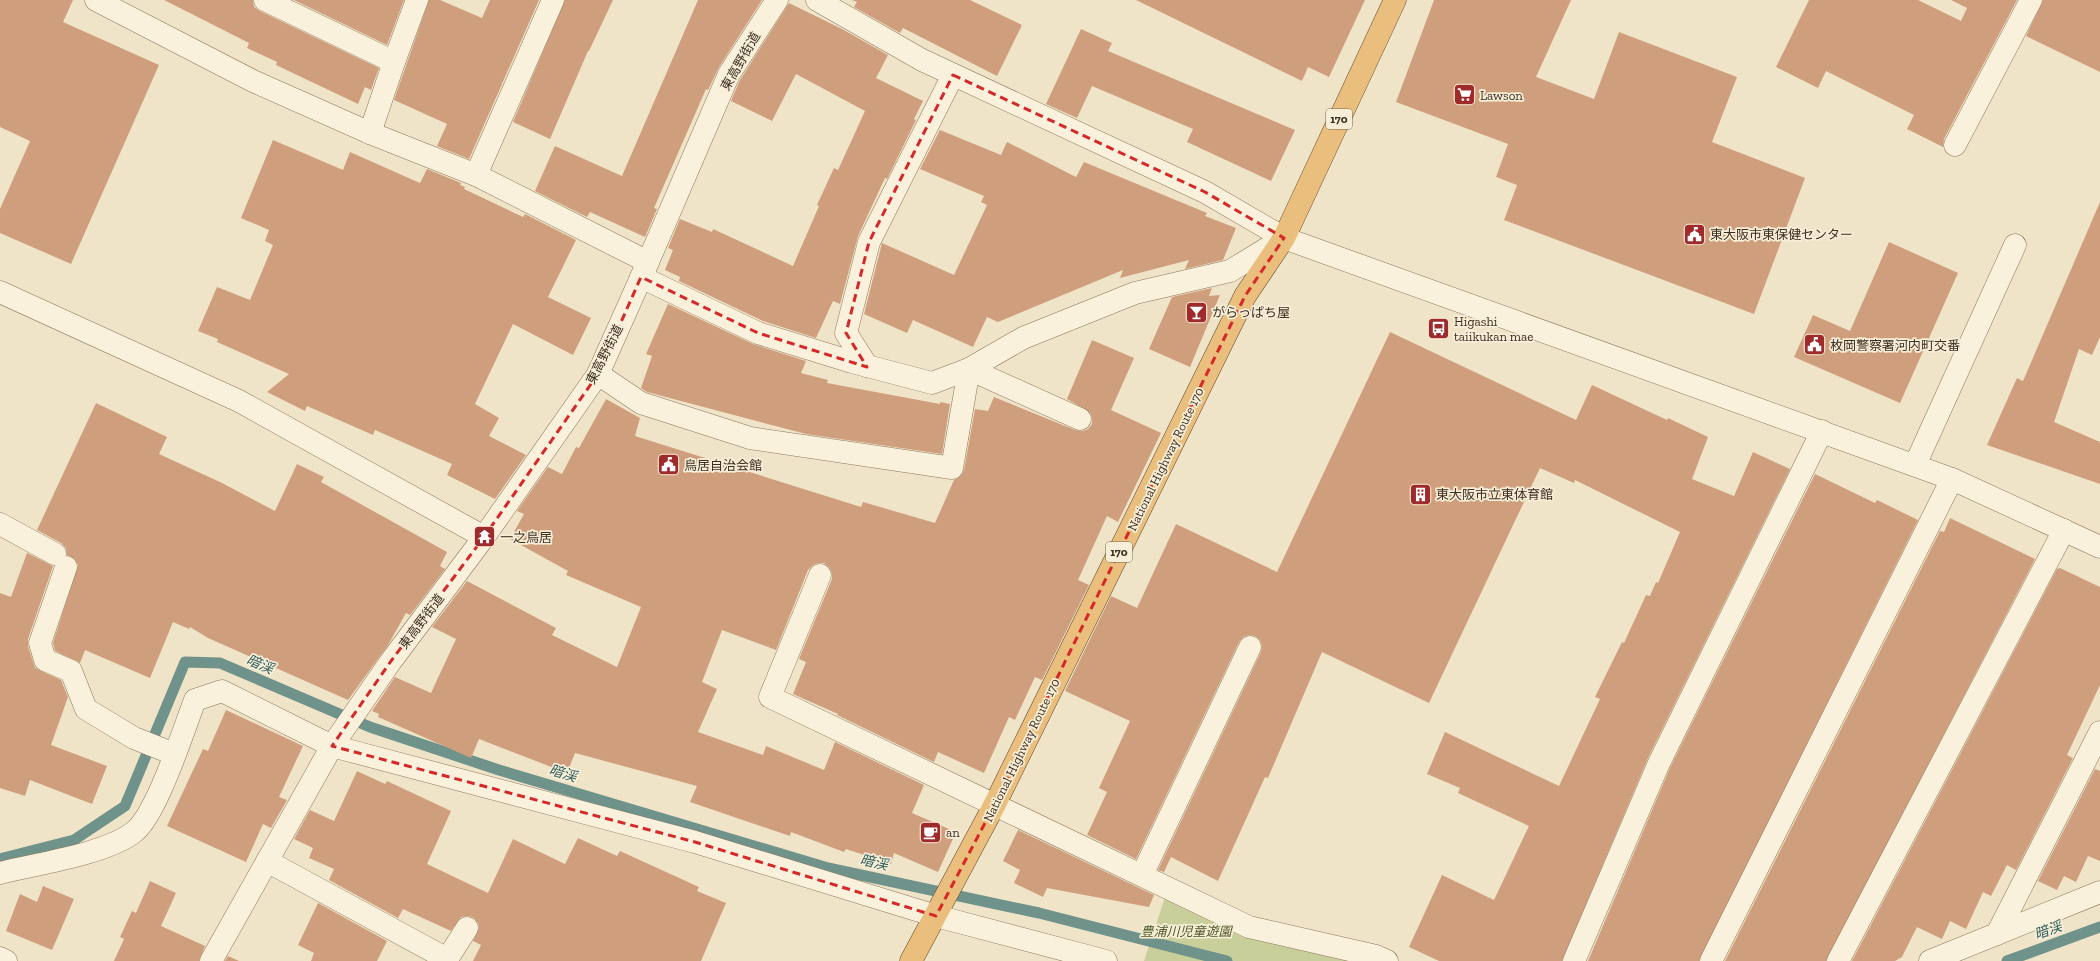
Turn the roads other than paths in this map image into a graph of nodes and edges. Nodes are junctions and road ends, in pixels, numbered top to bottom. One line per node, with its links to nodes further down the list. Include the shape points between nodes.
1 (96, 0): 11 (street, via 253,81)
2 (265, 0): 9 (street)
3 (418, 0): 9 (street)
4 (553, 0): 13 (street)
5 (777, 0): 16 (street, 東高野街道, via 729,74)
6 (817, 0): 10 (street)
7 (1395, 0): 14 (highway, National Highway Route 170 / 170)
8 (2031, 0): 12 (street)
9 (394, 62): 11 (street)
10 (953, 75): 14 (street, via 1205,192); 18 (street, via 869,242 846,333)
11 (370, 133): 13 (street)
12 (1955, 145)
13 (476, 175): 16 (street)
14 (1284, 238): 19 (street, via 1230,271 1134,293 1023,338); 22 (street); 34 (highway, National Highway Route 170 / 170, via 1245,296)
15 (2014, 245): 23 (street)
16 (645, 270): 18 (street, via 758,332); 20 (street, 東高野街道)
17 (0, 292): 27 (street, via 239,401)
18 (867, 366): 19 (street, via 932,383)
19 (969, 369): 20 (street, via 952,468 750,438 641,403); 21 (street)
20 (598, 374): 27 (street, 東高野街道)
21 (1080, 419)
22 (1822, 431): 23 (street); 49 (street, via 1659,763)
23 (1915, 465): 24 (street)
24 (1952, 479): 26 (street); 50 (street)
25 (0, 524): 33 (street, via 61,560 40,643 45,660 71,671 86,708 134,738)
26 (2064, 530): 28 (street); 51 (street)
27 (484, 537): 32 (street, 東高野街道, via 391,661)
28 (2100, 547)
29 (820, 576): 34 (street, via 770,697)
30 (1250, 647): 37 (street)
31 (2100, 732): 41 (street)
32 (334, 743): 33 (street, via 222,691 195,700); 35 (street, 東高野街道); 39 (street, via 695,842)
33 (165, 751): 36 (street, via 152,810 134,832 110,846)
34 (995, 804): 37 (street); 39 (highway, National Highway Route 170 / 170)
35 (267, 861): 43 (street); 45 (street, 東高野街道)
36 (0, 873)
37 (1142, 875): 48 (street, via 1248,927 1376,956)
38 (2100, 892): 41 (street)
39 (937, 915): 46 (highway, National Highway Route 170 / 170); 47 (street)
40 (467, 928): 43 (street)
41 (1997, 934): 52 (street)
42 (0, 958): 44 (street)
43 (447, 960)
44 (6, 961)
45 (211, 961)
46 (911, 961)
47 (1106, 961)
48 (1387, 961)
49 (1574, 961)
50 (1711, 961)
51 (1838, 961)
52 (1930, 961)

